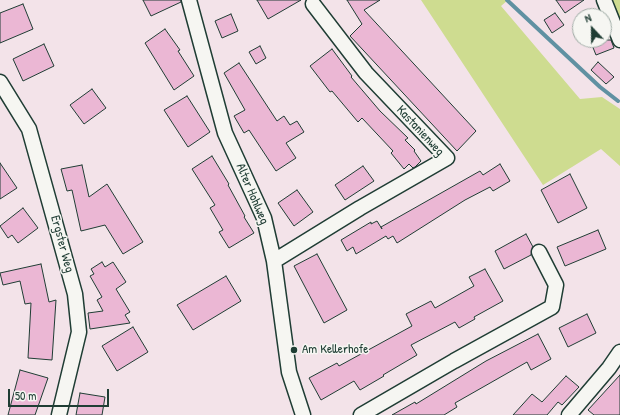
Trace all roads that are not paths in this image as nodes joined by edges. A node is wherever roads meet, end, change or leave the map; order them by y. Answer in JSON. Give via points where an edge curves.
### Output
{"nodes":[{"id":1,"x":189,"y":0,"type":"edge"},
{"id":2,"x":604,"y":0,"type":"edge"},
{"id":3,"x":313,"y":4,"type":"dead end"},
{"id":4,"x":620,"y":40,"type":"edge"},
{"id":5,"x":0,"y":82,"type":"edge"},
{"id":6,"x":540,"y":252,"type":"dead end"},
{"id":7,"x":274,"y":261,"type":"junction"},
{"id":8,"x":620,"y":352,"type":"edge"},
{"id":9,"x":59,"y":415,"type":"edge"},
{"id":10,"x":303,"y":415,"type":"edge"},
{"id":11,"x":361,"y":415,"type":"edge"},
{"id":12,"x":569,"y":415,"type":"edge"}],
"edges":[{"from":1,"to":7,"type":"street","name":"Alter Hohlweg","via":[[225,133],[264,218]]},
{"from":2,"to":4,"type":"street"},
{"from":3,"to":7,"type":"street","name":"Kastanienweg","via":[[366,73],[447,158]]},
{"from":5,"to":9,"type":"street","name":"Ergster Weg","via":[[29,129],[75,294],[79,332]]},
{"from":6,"to":11,"type":"street","via":[[556,285],[552,307],[454,360]]},
{"from":7,"to":10,"type":"street","name":"Alter Hohlweg","via":[[289,372]]},
{"from":8,"to":12,"type":"street"}]}
